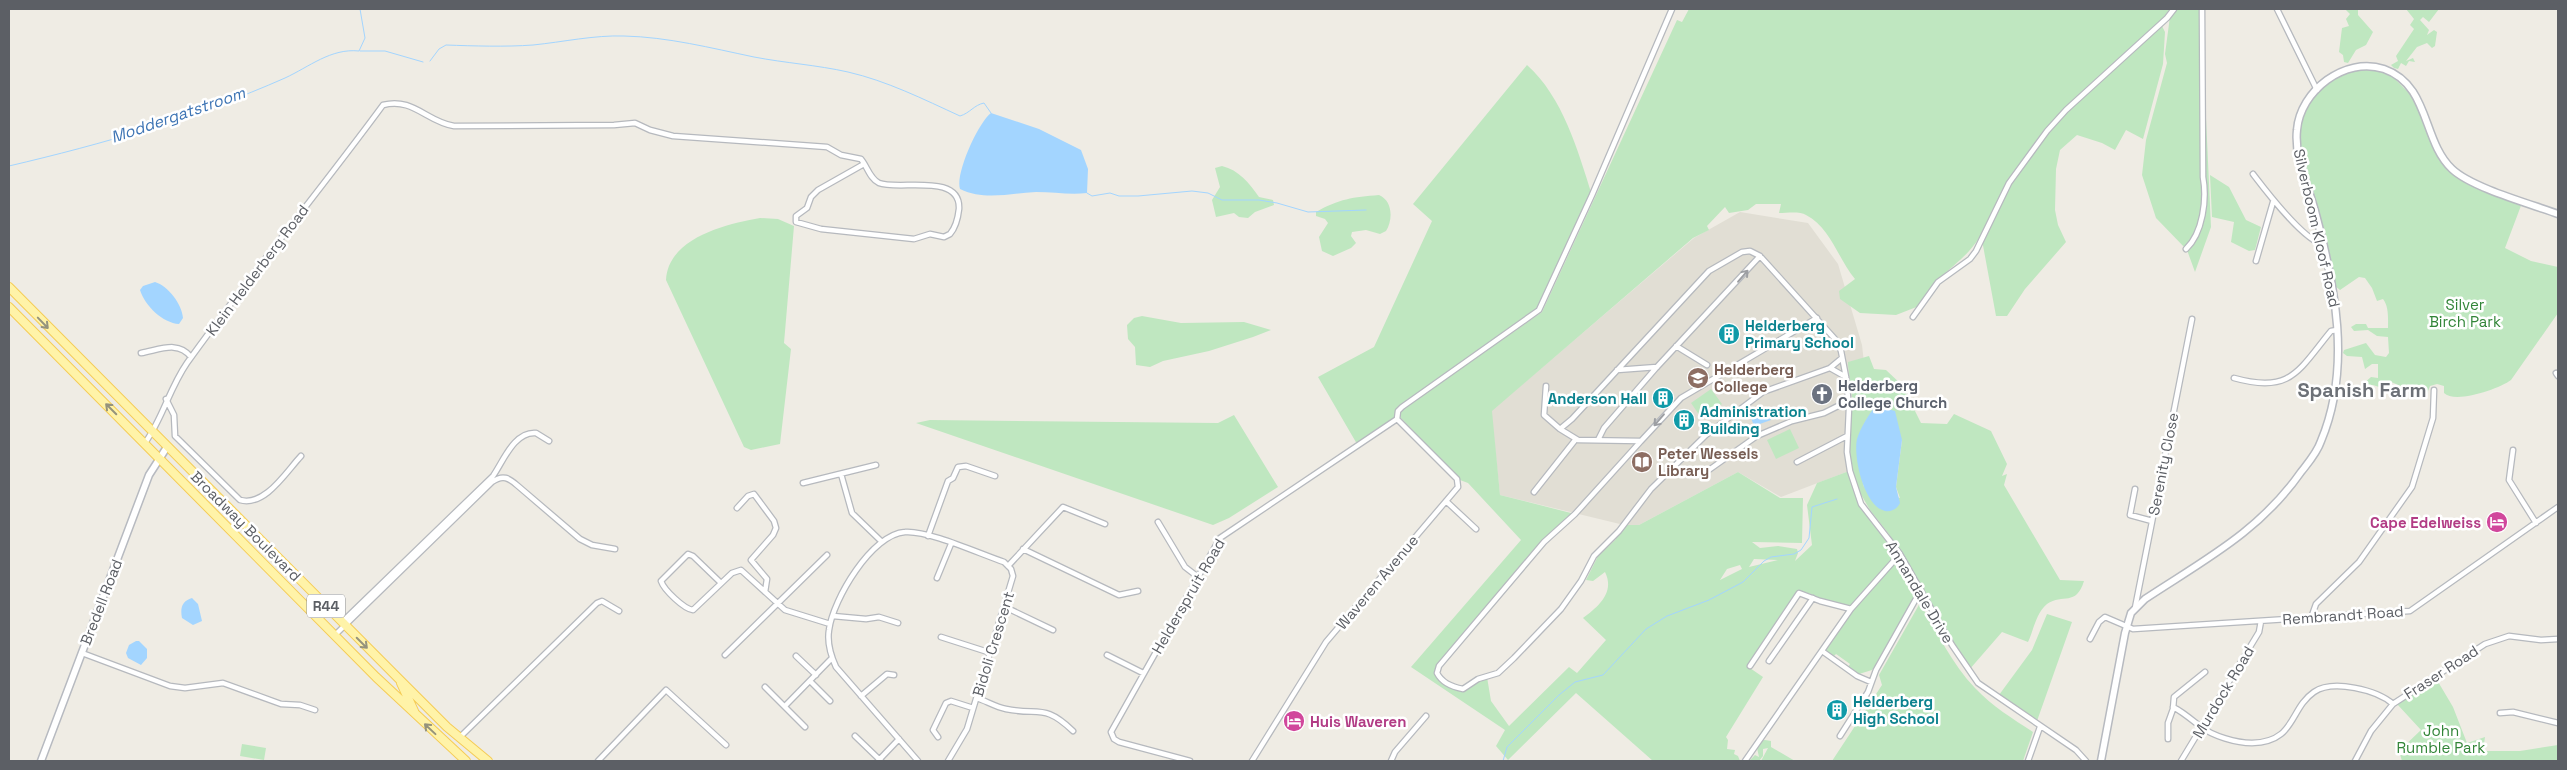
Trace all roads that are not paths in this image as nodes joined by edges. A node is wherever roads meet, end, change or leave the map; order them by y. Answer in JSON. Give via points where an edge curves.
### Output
{"nodes":[{"id":1,"x":1672,"y":9,"type":"edge"},
{"id":2,"x":2174,"y":9,"type":"edge"},
{"id":3,"x":2202,"y":9,"type":"edge"},
{"id":4,"x":2277,"y":9,"type":"edge"},
{"id":5,"x":2317,"y":90,"type":"junction"},
{"id":6,"x":864,"y":164,"type":"junction"},
{"id":7,"x":2253,"y":174,"type":"dead end"},
{"id":8,"x":2273,"y":202,"type":"junction"},
{"id":9,"x":2558,"y":214,"type":"edge"},
{"id":10,"x":2324,"y":245,"type":"junction"},
{"id":11,"x":2186,"y":249,"type":"dead end"},
{"id":12,"x":1760,"y":256,"type":"junction"},
{"id":13,"x":2256,"y":261,"type":"dead end"},
{"id":14,"x":9,"y":288,"type":"edge"},
{"id":15,"x":9,"y":307,"type":"edge"},
{"id":16,"x":1913,"y":317,"type":"dead end"},
{"id":17,"x":1817,"y":318,"type":"junction"},
{"id":18,"x":2192,"y":319,"type":"dead end"},
{"id":19,"x":2337,"y":330,"type":"junction"},
{"id":20,"x":1676,"y":346,"type":"junction"},
{"id":21,"x":141,"y":353,"type":"dead end"},
{"id":22,"x":191,"y":357,"type":"junction"},
{"id":23,"x":1842,"y":358,"type":"junction"},
{"id":24,"x":84,"y":365,"type":"junction"},
{"id":25,"x":1707,"y":366,"type":"dead end"},
{"id":26,"x":1657,"y":367,"type":"junction"},
{"id":27,"x":1830,"y":368,"type":"junction"},
{"id":28,"x":1617,"y":370,"type":"junction"},
{"id":29,"x":75,"y":374,"type":"junction"},
{"id":30,"x":1846,"y":377,"type":"junction"},
{"id":31,"x":2234,"y":378,"type":"dead end"},
{"id":32,"x":1546,"y":386,"type":"dead end"},
{"id":33,"x":2434,"y":390,"type":"dead end"},
{"id":34,"x":166,"y":399,"type":"junction"},
{"id":35,"x":1848,"y":401,"type":"junction"},
{"id":36,"x":1397,"y":418,"type":"junction"},
{"id":37,"x":1560,"y":429,"type":"junction"},
{"id":38,"x":153,"y":433,"type":"junction"},
{"id":39,"x":1847,"y":436,"type":"junction"},
{"id":40,"x":1576,"y":439,"type":"junction"},
{"id":41,"x":1598,"y":440,"type":"junction"},
{"id":42,"x":549,"y":441,"type":"dead end"},
{"id":43,"x":1641,"y":441,"type":"junction"},
{"id":44,"x":145,"y":444,"type":"junction"},
{"id":45,"x":167,"y":447,"type":"junction"},
{"id":46,"x":2513,"y":450,"type":"dead end"},
{"id":47,"x":301,"y":456,"type":"dead end"},
{"id":48,"x":159,"y":457,"type":"junction"},
{"id":49,"x":1797,"y":462,"type":"dead end"},
{"id":50,"x":876,"y":464,"type":"dead end"},
{"id":51,"x":1706,"y":472,"type":"dead end"},
{"id":52,"x":841,"y":474,"type":"junction"},
{"id":53,"x":995,"y":476,"type":"dead end"},
{"id":54,"x":803,"y":483,"type":"dead end"},
{"id":55,"x":2135,"y":489,"type":"dead end"},
{"id":56,"x":1534,"y":492,"type":"dead end"},
{"id":57,"x":1446,"y":501,"type":"junction"},
{"id":58,"x":2558,"y":507,"type":"edge"},
{"id":59,"x":737,"y":508,"type":"dead end"},
{"id":60,"x":2152,"y":521,"type":"junction"},
{"id":61,"x":1158,"y":522,"type":"dead end"},
{"id":62,"x":2536,"y":522,"type":"junction"},
{"id":63,"x":1105,"y":524,"type":"dead end"},
{"id":64,"x":1476,"y":529,"type":"dead end"},
{"id":65,"x":928,"y":536,"type":"junction"},
{"id":66,"x":881,"y":541,"type":"junction"},
{"id":67,"x":951,"y":544,"type":"junction"},
{"id":68,"x":615,"y":549,"type":"dead end"},
{"id":69,"x":1023,"y":549,"type":"junction"},
{"id":70,"x":1900,"y":554,"type":"junction"},
{"id":71,"x":827,"y":556,"type":"dead end"},
{"id":72,"x":1008,"y":566,"type":"junction"},
{"id":73,"x":1198,"y":577,"type":"junction"},
{"id":74,"x":937,"y":578,"type":"dead end"},
{"id":75,"x":721,"y":583,"type":"junction"},
{"id":76,"x":1921,"y":590,"type":"junction"},
{"id":77,"x":1138,"y":591,"type":"dead end"},
{"id":78,"x":765,"y":592,"type":"junction"},
{"id":79,"x":317,"y":597,"type":"junction"},
{"id":80,"x":1813,"y":598,"type":"junction"},
{"id":81,"x":776,"y":604,"type":"junction"},
{"id":82,"x":307,"y":607,"type":"junction"},
{"id":83,"x":1006,"y":607,"type":"junction"},
{"id":84,"x":2134,"y":608,"type":"junction"},
{"id":85,"x":1851,"y":609,"type":"junction"},
{"id":86,"x":619,"y":612,"type":"dead end"},
{"id":87,"x":833,"y":616,"type":"junction"},
{"id":88,"x":2311,"y":618,"type":"junction"},
{"id":89,"x":2261,"y":621,"type":"junction"},
{"id":90,"x":898,"y":623,"type":"dead end"},
{"id":91,"x":343,"y":624,"type":"junction"},
{"id":92,"x":830,"y":624,"type":"junction"},
{"id":93,"x":2127,"y":626,"type":"junction"},
{"id":94,"x":1053,"y":630,"type":"dead end"},
{"id":95,"x":335,"y":635,"type":"junction"},
{"id":96,"x":941,"y":636,"type":"dead end"},
{"id":97,"x":2090,"y":639,"type":"dead end"},
{"id":98,"x":2558,"y":639,"type":"edge"},
{"id":99,"x":1822,"y":651,"type":"junction"},
{"id":100,"x":82,"y":653,"type":"junction"},
{"id":101,"x":991,"y":653,"type":"junction"},
{"id":102,"x":725,"y":655,"type":"dead end"},
{"id":103,"x":1107,"y":655,"type":"dead end"},
{"id":104,"x":796,"y":656,"type":"dead end"},
{"id":105,"x":832,"y":658,"type":"junction"},
{"id":106,"x":1769,"y":661,"type":"dead end"},
{"id":107,"x":1750,"y":666,"type":"dead end"},
{"id":108,"x":2205,"y":672,"type":"dead end"},
{"id":109,"x":1143,"y":673,"type":"junction"},
{"id":110,"x":1874,"y":674,"type":"junction"},
{"id":111,"x":816,"y":675,"type":"junction"},
{"id":112,"x":894,"y":675,"type":"dead end"},
{"id":113,"x":1862,"y":677,"type":"junction"},
{"id":114,"x":399,"y":679,"type":"junction"},
{"id":115,"x":810,"y":681,"type":"junction"},
{"id":116,"x":1871,"y":682,"type":"junction"},
{"id":117,"x":765,"y":687,"type":"dead end"},
{"id":118,"x":861,"y":696,"type":"junction"},
{"id":119,"x":977,"y":698,"type":"junction"},
{"id":120,"x":830,"y":701,"type":"dead end"},
{"id":121,"x":2393,"y":704,"type":"junction"},
{"id":122,"x":785,"y":706,"type":"junction"},
{"id":123,"x":2173,"y":707,"type":"junction"},
{"id":124,"x":973,"y":708,"type":"junction"},
{"id":125,"x":315,"y":710,"type":"dead end"},
{"id":126,"x":2500,"y":713,"type":"dead end"},
{"id":127,"x":414,"y":714,"type":"junction"},
{"id":128,"x":2171,"y":714,"type":"junction"},
{"id":129,"x":2183,"y":714,"type":"junction"},
{"id":130,"x":1426,"y":716,"type":"dead end"},
{"id":131,"x":2558,"y":723,"type":"edge"},
{"id":132,"x":805,"y":726,"type":"dead end"},
{"id":133,"x":2040,"y":727,"type":"junction"},
{"id":134,"x":2202,"y":728,"type":"junction"},
{"id":135,"x":1073,"y":731,"type":"dead end"},
{"id":136,"x":855,"y":736,"type":"dead end"},
{"id":137,"x":1840,"y":736,"type":"dead end"},
{"id":138,"x":938,"y":737,"type":"dead end"},
{"id":139,"x":459,"y":738,"type":"junction"},
{"id":140,"x":899,"y":739,"type":"junction"},
{"id":141,"x":2168,"y":739,"type":"dead end"},
{"id":142,"x":726,"y":745,"type":"dead end"},
{"id":143,"x":2100,"y":760,"type":"edge"},
{"id":144,"x":41,"y":761,"type":"edge"},
{"id":145,"x":466,"y":761,"type":"edge"},
{"id":146,"x":488,"y":761,"type":"edge"},
{"id":147,"x":598,"y":761,"type":"edge"},
{"id":148,"x":879,"y":761,"type":"edge"},
{"id":149,"x":918,"y":761,"type":"edge"},
{"id":150,"x":949,"y":761,"type":"edge"},
{"id":151,"x":1190,"y":761,"type":"edge"},
{"id":152,"x":1252,"y":761,"type":"edge"},
{"id":153,"x":1391,"y":761,"type":"edge"},
{"id":154,"x":1745,"y":761,"type":"edge"},
{"id":155,"x":2028,"y":761,"type":"edge"},
{"id":156,"x":2086,"y":761,"type":"edge"},
{"id":157,"x":2181,"y":761,"type":"edge"},
{"id":158,"x":2355,"y":761,"type":"edge"}],
"edges":[{"from":1,"to":36,"type":"street","name":"Helderspruit Road","via":[[1592,195],[1538,310],[1402,407]]},
{"from":2,"to":16,"type":"street","via":[[2051,126],[2008,183],[1976,251],[1938,282]]},
{"from":3,"to":11,"type":"street","via":[[2203,177],[2206,190],[2202,218]]},
{"from":4,"to":5,"type":"street"},
{"from":5,"to":9,"type":"street","name":"Silverboom Kloof Road","via":[[2334,76],[2352,68],[2372,67],[2394,74],[2414,94],[2441,155],[2452,169],[2469,180]]},
{"from":5,"to":10,"type":"street","name":"Silverboom Kloof Road","via":[[2300,115],[2297,143]]},
{"from":6,"to":6,"type":"street","via":[[880,184],[938,186],[955,196],[959,201],[958,215],[950,234],[944,237],[930,234],[914,239],[821,229],[796,222],[796,216],[807,208],[818,190]]},
{"from":6,"to":22,"type":"street","name":"Klein Helderberg Road","via":[[860,158],[840,155],[827,147],[673,136],[636,123],[462,126],[444,124],[402,103],[383,105]]},
{"from":7,"to":8,"type":"street"},
{"from":8,"to":10,"type":"street","via":[[2314,241]]},
{"from":8,"to":13,"type":"street"},
{"from":10,"to":19,"type":"street","name":"Silverboom Kloof Road","via":[[2335,299]]},
{"from":12,"to":17,"type":"street","name":"Annandale Drive"},
{"from":20,"to":12,"type":"street","one_way":true},
{"from":12,"to":28,"type":"street","name":"Annandale Drive","via":[[1753,252],[1740,253],[1709,271]]},
{"from":14,"to":24,"type":"main road","name":"Broadway Boulevard","number":"R44","one_way":true},
{"from":15,"to":29,"type":"main road","name":"Broadway Boulevard","number":"R44"},
{"from":17,"to":23,"type":"street","name":"Annandale Drive","via":[[1835,338]]},
{"from":17,"to":43,"type":"street","one_way":true,"via":[[1682,398]]},
{"from":18,"to":60,"type":"street","name":"Serenity Close"},
{"from":19,"to":31,"type":"street","via":[[2331,331],[2306,363],[2285,379],[2262,385]]},
{"from":19,"to":84,"type":"street","name":"Silverboom Kloof Road","via":[[2334,405],[2320,445],[2291,486],[2247,532]]},
{"from":20,"to":25,"type":"street"},
{"from":20,"to":26,"type":"street"},
{"from":21,"to":22,"type":"street","via":[[174,347],[185,350]]},
{"from":22,"to":34,"type":"street","name":"Klein Helderberg Road"},
{"from":23,"to":27,"type":"street"},
{"from":23,"to":30,"type":"street","name":"Annandale Drive"},
{"from":24,"to":29,"type":"main road"},
{"from":24,"to":38,"type":"main road","name":"Broadway Boulevard","number":"R44"},
{"from":26,"to":28,"type":"street"},
{"from":26,"to":41,"type":"street","via":[[1604,428]]},
{"from":27,"to":30,"type":"street"},
{"from":27,"to":43,"type":"street","via":[[1764,392],[1693,446],[1594,556],[1561,609],[1498,673],[1463,689],[1443,681],[1438,675],[1439,666],[1544,542],[1576,514]]},
{"from":28,"to":37,"type":"street"},
{"from":44,"to":29,"type":"main road","name":"Broadway Boulevard","number":"R44","one_way":true},
{"from":30,"to":35,"type":"street","name":"Annandale Drive"},
{"from":32,"to":37,"type":"street","via":[[1543,412]]},
{"from":33,"to":88,"type":"street","via":[[2433,418],[2412,487],[2359,562],[2316,604]]},
{"from":34,"to":38,"type":"street","name":"Klein Helderberg Road"},
{"from":34,"to":47,"type":"street","via":[[174,415],[175,436],[240,500],[253,501],[262,497]]},
{"from":35,"to":39,"type":"street","name":"Annandale Drive"},
{"from":35,"to":51,"type":"street","via":[[1824,413],[1792,421],[1757,436]]},
{"from":36,"to":57,"type":"street","name":"Waveren Avenue","via":[[1457,480],[1458,487]]},
{"from":36,"to":73,"type":"street","name":"Helderspruit Road","via":[[1224,533]]},
{"from":37,"to":40,"type":"street"},
{"from":38,"to":44,"type":"street","name":"Klein Helderberg Road"},
{"from":38,"to":45,"type":"main road","name":"Broadway Boulevard","number":"R44"},
{"from":39,"to":49,"type":"street"},
{"from":39,"to":70,"type":"street","name":"Annandale Drive","via":[[1850,471],[1857,495]]},
{"from":40,"to":41,"type":"street"},
{"from":40,"to":56,"type":"street"},
{"from":41,"to":43,"type":"street"},
{"from":42,"to":91,"type":"street","via":[[536,433],[523,436],[506,454],[493,476]]},
{"from":44,"to":48,"type":"main road","name":"Broadway Boulevard","number":"R44"},
{"from":45,"to":48,"type":"street","name":"Bredell Road"},
{"from":45,"to":79,"type":"main road","name":"Broadway Boulevard","number":"R44"},
{"from":46,"to":62,"type":"street","via":[[2509,480]]},
{"from":48,"to":82,"type":"main road","name":"Broadway Boulevard","number":"R44"},
{"from":48,"to":100,"type":"street","name":"Bredell Road","via":[[149,475]]},
{"from":50,"to":52,"type":"street"},
{"from":52,"to":54,"type":"street"},
{"from":52,"to":66,"type":"street","via":[[852,513]]},
{"from":53,"to":65,"type":"street","via":[[963,465],[958,467],[948,481]]},
{"from":55,"to":60,"type":"street","via":[[2130,515]]},
{"from":57,"to":64,"type":"street"},
{"from":57,"to":152,"type":"street","name":"Waveren Avenue","via":[[1326,642]]},
{"from":58,"to":62,"type":"street","name":"Rembrandt Road"},
{"from":59,"to":78,"type":"street","via":[[754,494],[776,524],[775,532],[751,560],[767,579]]},
{"from":60,"to":84,"type":"street","name":"Serenity Close"},
{"from":61,"to":73,"type":"street","via":[[1184,567]]},
{"from":62,"to":88,"type":"street","name":"Rembrandt Road","via":[[2413,610]]},
{"from":63,"to":69,"type":"street","via":[[1063,507]]},
{"from":65,"to":66,"type":"street","via":[[906,532],[893,534]]},
{"from":65,"to":67,"type":"street"},
{"from":66,"to":87,"type":"street","via":[[847,584]]},
{"from":67,"to":72,"type":"street"},
{"from":67,"to":74,"type":"street"},
{"from":68,"to":91,"type":"street","via":[[580,539],[508,478],[500,477]]},
{"from":69,"to":72,"type":"street"},
{"from":69,"to":77,"type":"street","via":[[1115,593],[1122,595]]},
{"from":70,"to":76,"type":"street","name":"Annandale Drive"},
{"from":70,"to":85,"type":"street"},
{"from":71,"to":81,"type":"street"},
{"from":72,"to":83,"type":"street","name":"Bidoli Crescent","via":[[1013,576]]},
{"from":73,"to":109,"type":"street","name":"Helderspruit Road"},
{"from":75,"to":75,"type":"street","via":[[688,554],[662,581],[663,586],[690,610],[697,608]]},
{"from":75,"to":78,"type":"street","via":[[738,570],[744,571]]},
{"from":76,"to":110,"type":"street"},
{"from":76,"to":133,"type":"street","name":"Annandale Drive","via":[[1978,683]]},
{"from":78,"to":81,"type":"street"},
{"from":79,"to":82,"type":"main road"},
{"from":79,"to":91,"type":"main road","name":"Broadway Boulevard","number":"R44"},
{"from":80,"to":85,"type":"street"},
{"from":80,"to":106,"type":"street"},
{"from":80,"to":107,"type":"street","via":[[1803,592],[1798,593]]},
{"from":81,"to":92,"type":"street","via":[[794,614]]},
{"from":81,"to":102,"type":"street"},
{"from":82,"to":95,"type":"main road","name":"Broadway Boulevard","number":"R44"},
{"from":83,"to":94,"type":"street"},
{"from":83,"to":101,"type":"street","name":"Bidoli Crescent"},
{"from":84,"to":93,"type":"street"},
{"from":85,"to":99,"type":"street"},
{"from":86,"to":139,"type":"street","via":[[602,601],[596,603]]},
{"from":87,"to":90,"type":"street","via":[[879,617]]},
{"from":87,"to":92,"type":"street"},
{"from":88,"to":89,"type":"street","name":"Rembrandt Road"},
{"from":89,"to":93,"type":"street","name":"Rembrandt Road","via":[[2133,629]]},
{"from":89,"to":134,"type":"street","name":"Murdock Road","via":[[2259,632]]},
{"from":91,"to":95,"type":"street"},
{"from":91,"to":114,"type":"main road","name":"Broadway Boulevard","number":"R44","one_way":true},
{"from":92,"to":105,"type":"street","via":[[828,638]]},
{"from":93,"to":97,"type":"street","name":"Rembrandt Road","via":[[2104,618]]},
{"from":93,"to":143,"type":"street"},
{"from":95,"to":127,"type":"main road","name":"Broadway Boulevard","number":"R44"},
{"from":96,"to":101,"type":"street"},
{"from":98,"to":121,"type":"street","name":"Fraser Road","via":[[2510,636],[2496,639]]},
{"from":99,"to":113,"type":"street"},
{"from":99,"to":154,"type":"street"},
{"from":100,"to":125,"type":"street","via":[[170,686],[185,688],[223,683],[281,704]]},
{"from":100,"to":144,"type":"street","name":"Bredell Road"},
{"from":101,"to":119,"type":"street","name":"Bidoli Crescent"},
{"from":103,"to":109,"type":"street"},
{"from":104,"to":111,"type":"street"},
{"from":105,"to":111,"type":"street"},
{"from":105,"to":118,"type":"street"},
{"from":108,"to":123,"type":"street","via":[[2176,694],[2172,699]]},
{"from":109,"to":151,"type":"street","name":"Helderspruit Road","via":[[1112,729],[1112,736],[1119,742]]},
{"from":110,"to":113,"type":"street"},
{"from":110,"to":116,"type":"street"},
{"from":111,"to":115,"type":"street"},
{"from":112,"to":118,"type":"street","via":[[887,674]]},
{"from":113,"to":116,"type":"street"},
{"from":114,"to":127,"type":"main road"},
{"from":114,"to":139,"type":"main road","name":"Broadway Boulevard","number":"R44"},
{"from":115,"to":120,"type":"street"},
{"from":115,"to":122,"type":"street"},
{"from":116,"to":137,"type":"street"},
{"from":117,"to":122,"type":"street"},
{"from":118,"to":140,"type":"street"},
{"from":119,"to":124,"type":"street","name":"Bidoli Crescent"},
{"from":119,"to":135,"type":"street","via":[[1005,709],[1049,714]]},
{"from":121,"to":134,"type":"street","via":[[2364,689],[2325,688],[2311,694],[2284,730],[2267,741],[2236,741]]},
{"from":121,"to":158,"type":"street","name":"Fraser Road","via":[[2371,731]]},
{"from":122,"to":132,"type":"street"},
{"from":123,"to":128,"type":"street"},
{"from":123,"to":129,"type":"street"},
{"from":124,"to":138,"type":"street","via":[[951,701],[946,703],[933,730]]},
{"from":124,"to":150,"type":"street","name":"Bidoli Crescent","via":[[964,735]]},
{"from":126,"to":131,"type":"street","via":[[2513,712]]},
{"from":145,"to":127,"type":"main road","name":"Broadway Boulevard","number":"R44","one_way":true},
{"from":128,"to":129,"type":"street"},
{"from":128,"to":141,"type":"street"},
{"from":129,"to":134,"type":"street"},
{"from":130,"to":153,"type":"street"},
{"from":133,"to":155,"type":"street"},
{"from":133,"to":156,"type":"street","name":"Annandale Drive","via":[[2076,750]]},
{"from":134,"to":157,"type":"street","name":"Murdock Road"},
{"from":136,"to":148,"type":"street"},
{"from":139,"to":146,"type":"main road","name":"Broadway Boulevard","number":"R44"},
{"from":140,"to":148,"type":"street"},
{"from":140,"to":149,"type":"street"},
{"from":142,"to":147,"type":"street","via":[[666,690]]}]}
